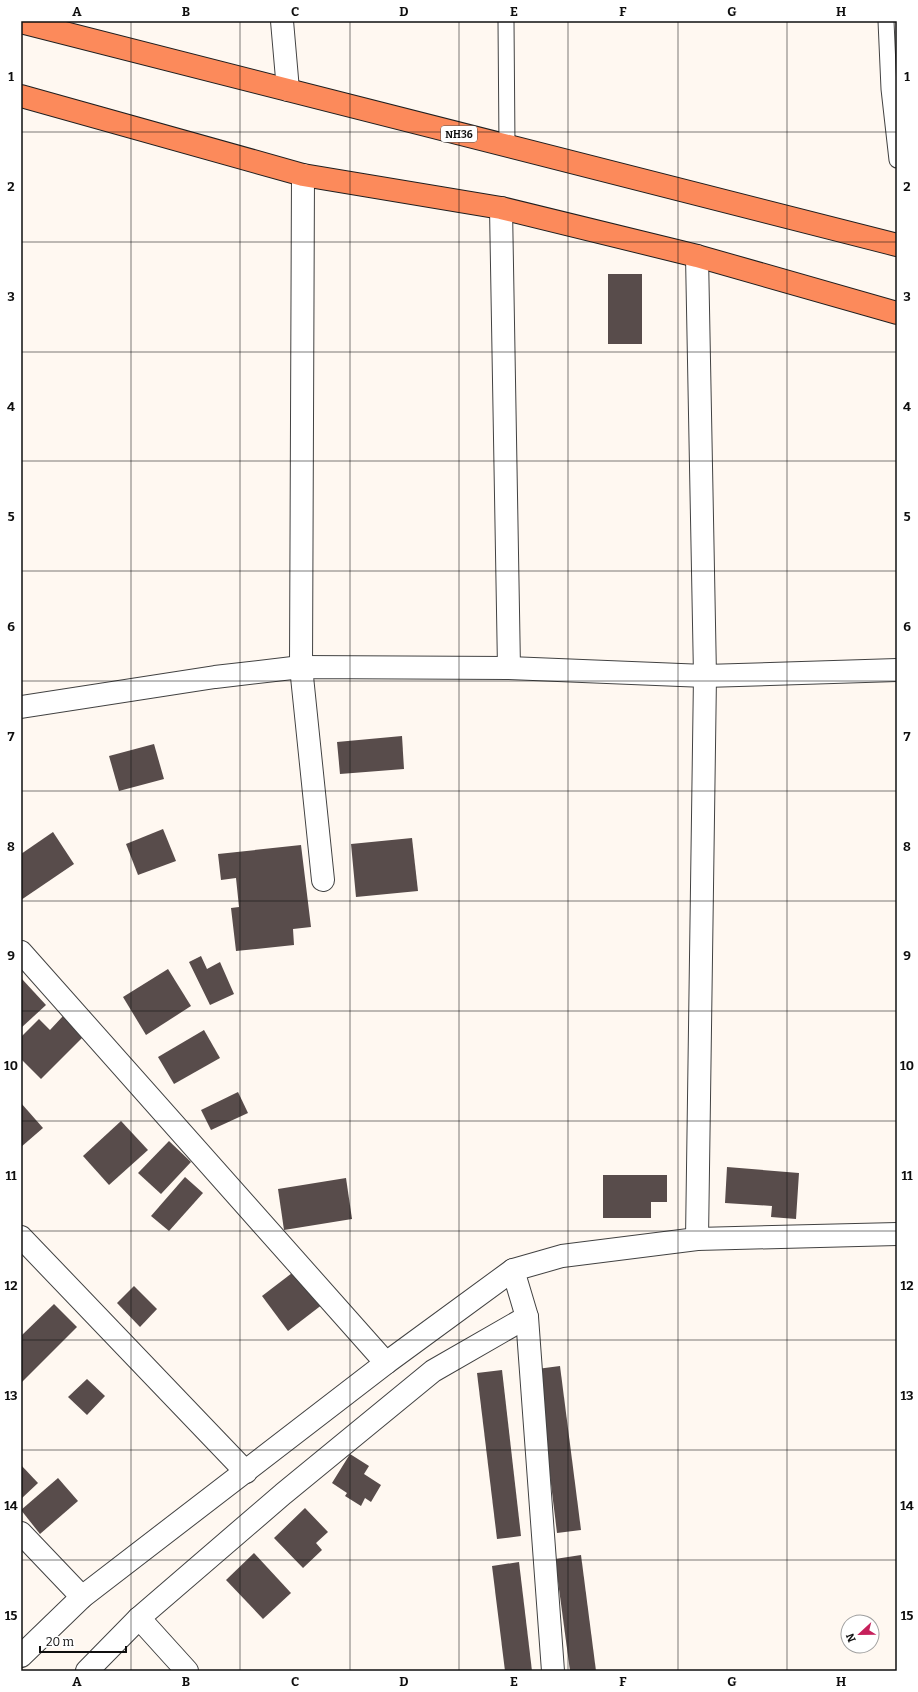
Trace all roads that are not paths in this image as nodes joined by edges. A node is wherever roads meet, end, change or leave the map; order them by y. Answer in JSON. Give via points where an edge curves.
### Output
{"nodes":[{"id":1,"x":282,"y":21,"type":"edge"},
{"id":2,"x":506,"y":21,"type":"edge"},
{"id":3,"x":886,"y":21,"type":"edge"},
{"id":4,"x":21,"y":22,"type":"edge"},
{"id":5,"x":288,"y":90,"type":"junction"},
{"id":6,"x":21,"y":96,"type":"edge"},
{"id":7,"x":507,"y":146,"type":"junction"},
{"id":8,"x":897,"y":160,"type":"edge"},
{"id":9,"x":303,"y":175,"type":"junction"},
{"id":10,"x":501,"y":208,"type":"junction"},
{"id":11,"x":897,"y":245,"type":"edge"},
{"id":12,"x":697,"y":256,"type":"junction"},
{"id":13,"x":897,"y":313,"type":"edge"},
{"id":14,"x":301,"y":668,"type":"junction"},
{"id":15,"x":509,"y":668,"type":"junction"},
{"id":16,"x":897,"y":670,"type":"edge"},
{"id":17,"x":705,"y":676,"type":"junction"},
{"id":18,"x":21,"y":707,"type":"edge"},
{"id":19,"x":323,"y":880,"type":"dead end"},
{"id":20,"x":21,"y":952,"type":"edge"},
{"id":21,"x":897,"y":1234,"type":"edge"},
{"id":22,"x":21,"y":1237,"type":"edge"},
{"id":23,"x":697,"y":1239,"type":"junction"},
{"id":24,"x":513,"y":1270,"type":"junction"},
{"id":25,"x":527,"y":1317,"type":"junction"},
{"id":26,"x":386,"y":1363,"type":"junction"},
{"id":27,"x":246,"y":1472,"type":"junction"},
{"id":28,"x":21,"y":1534,"type":"edge"},
{"id":29,"x":82,"y":1597,"type":"junction"},
{"id":30,"x":139,"y":1618,"type":"junction"},
{"id":31,"x":21,"y":1656,"type":"edge"},
{"id":32,"x":88,"y":1671,"type":"edge"},
{"id":33,"x":187,"y":1671,"type":"edge"},
{"id":34,"x":553,"y":1671,"type":"edge"}],
"edges":[{"from":1,"to":5,"type":"street"},
{"from":2,"to":7,"type":"lane"},
{"from":3,"to":8,"type":"lane","via":[[889,89]]},
{"from":4,"to":5,"type":"highway","number":"NH36"},
{"from":5,"to":7,"type":"highway","number":"NH36"},
{"from":6,"to":9,"type":"highway"},
{"from":7,"to":11,"type":"highway","number":"NH36"},
{"from":9,"to":10,"type":"highway"},
{"from":9,"to":14,"type":"street"},
{"from":10,"to":12,"type":"highway"},
{"from":10,"to":15,"type":"street"},
{"from":12,"to":13,"type":"highway"},
{"from":12,"to":17,"type":"street"},
{"from":14,"to":15,"type":"street"},
{"from":14,"to":18,"type":"street","via":[[215,677]]},
{"from":14,"to":19,"type":"street"},
{"from":15,"to":17,"type":"street"},
{"from":16,"to":17,"type":"street"},
{"from":17,"to":23,"type":"street"},
{"from":20,"to":26,"type":"street"},
{"from":21,"to":23,"type":"street"},
{"from":22,"to":27,"type":"street"},
{"from":23,"to":24,"type":"street","via":[[562,1256]]},
{"from":24,"to":25,"type":"street"},
{"from":24,"to":26,"type":"street"},
{"from":25,"to":30,"type":"street","via":[[433,1371],[283,1494]]},
{"from":25,"to":34,"type":"street"},
{"from":26,"to":27,"type":"street"},
{"from":27,"to":29,"type":"street"},
{"from":28,"to":29,"type":"street"},
{"from":29,"to":31,"type":"street"},
{"from":30,"to":32,"type":"street"},
{"from":30,"to":33,"type":"street"}]}
